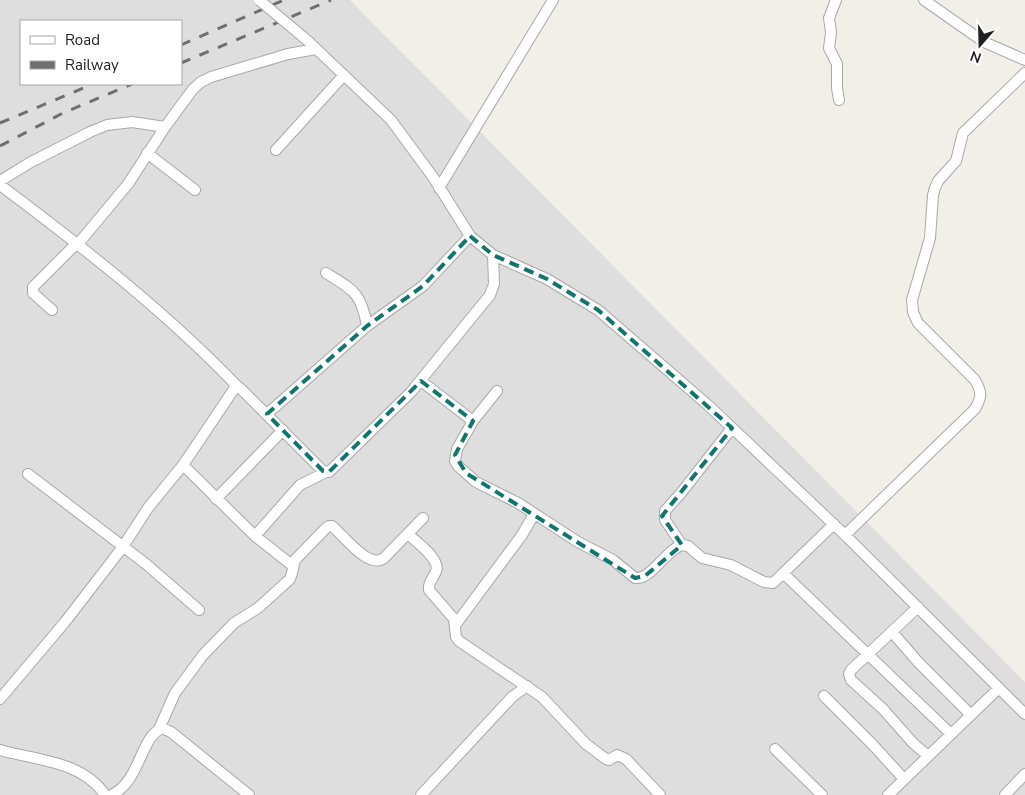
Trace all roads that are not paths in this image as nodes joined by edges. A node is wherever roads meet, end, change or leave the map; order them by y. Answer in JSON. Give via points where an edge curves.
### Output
{"nodes":[{"id":1,"x":259,"y":0,"type":"edge"},
{"id":2,"x":553,"y":0,"type":"edge"},
{"id":3,"x":836,"y":0,"type":"edge"},
{"id":4,"x":924,"y":0,"type":"edge"},
{"id":5,"x":316,"y":49,"type":"junction"},
{"id":6,"x":1025,"y":60,"type":"edge"},
{"id":7,"x":1025,"y":72,"type":"edge"},
{"id":8,"x":344,"y":75,"type":"junction"},
{"id":9,"x":839,"y":100,"type":"dead end"},
{"id":10,"x":165,"y":127,"type":"junction"},
{"id":11,"x":276,"y":150,"type":"dead end"},
{"id":12,"x":148,"y":153,"type":"junction"},
{"id":13,"x":0,"y":181,"type":"edge"},
{"id":14,"x":0,"y":185,"type":"edge"},
{"id":15,"x":439,"y":188,"type":"junction"},
{"id":16,"x":195,"y":190,"type":"dead end"},
{"id":17,"x":470,"y":236,"type":"junction"},
{"id":18,"x":78,"y":243,"type":"junction"},
{"id":19,"x":493,"y":255,"type":"junction"},
{"id":20,"x":326,"y":273,"type":"dead end"},
{"id":21,"x":52,"y":310,"type":"dead end"},
{"id":22,"x":367,"y":326,"type":"junction"},
{"id":23,"x":421,"y":381,"type":"junction"},
{"id":24,"x":238,"y":387,"type":"junction"},
{"id":25,"x":497,"y":391,"type":"dead end"},
{"id":26,"x":267,"y":414,"type":"junction"},
{"id":27,"x":473,"y":421,"type":"junction"},
{"id":28,"x":732,"y":428,"type":"junction"},
{"id":29,"x":283,"y":430,"type":"junction"},
{"id":30,"x":183,"y":464,"type":"junction"},
{"id":31,"x":326,"y":472,"type":"junction"},
{"id":32,"x":28,"y":474,"type":"dead end"},
{"id":33,"x":216,"y":499,"type":"junction"},
{"id":34,"x":534,"y":514,"type":"junction"},
{"id":35,"x":423,"y":518,"type":"dead end"},
{"id":36,"x":834,"y":524,"type":"junction"},
{"id":37,"x":408,"y":534,"type":"junction"},
{"id":38,"x":845,"y":535,"type":"junction"},
{"id":39,"x":255,"y":536,"type":"junction"},
{"id":40,"x":682,"y":545,"type":"junction"},
{"id":41,"x":122,"y":548,"type":"junction"},
{"id":42,"x":293,"y":566,"type":"junction"},
{"id":43,"x":784,"y":574,"type":"junction"},
{"id":44,"x":918,"y":608,"type":"junction"},
{"id":45,"x":199,"y":610,"type":"dead end"},
{"id":46,"x":456,"y":624,"type":"junction"},
{"id":47,"x":892,"y":632,"type":"junction"},
{"id":48,"x":869,"y":655,"type":"junction"},
{"id":49,"x":527,"y":686,"type":"junction"},
{"id":50,"x":999,"y":688,"type":"junction"},
{"id":51,"x":824,"y":696,"type":"dead end"},
{"id":52,"x":0,"y":699,"type":"edge"},
{"id":53,"x":1025,"y":714,"type":"edge"},
{"id":54,"x":971,"y":715,"type":"junction"},
{"id":55,"x":160,"y":729,"type":"junction"},
{"id":56,"x":951,"y":734,"type":"junction"},
{"id":57,"x":775,"y":749,"type":"dead end"},
{"id":58,"x":0,"y":750,"type":"edge"},
{"id":59,"x":928,"y":756,"type":"junction"},
{"id":60,"x":1025,"y":774,"type":"edge"},
{"id":61,"x":904,"y":779,"type":"junction"},
{"id":62,"x":115,"y":794,"type":"edge"},
{"id":63,"x":105,"y":795,"type":"edge"},
{"id":64,"x":249,"y":795,"type":"edge"},
{"id":65,"x":421,"y":795,"type":"edge"},
{"id":66,"x":660,"y":795,"type":"edge"},
{"id":67,"x":822,"y":795,"type":"edge"},
{"id":68,"x":889,"y":795,"type":"edge"},
{"id":69,"x":1005,"y":795,"type":"edge"}],
"edges":[{"from":1,"to":5,"type":"street","bridge":true},
{"from":2,"to":15,"type":"street"},
{"from":3,"to":9,"type":"street","via":[[828,18],[829,44],[837,64]]},
{"from":4,"to":6,"type":"street","via":[[984,42]]},
{"from":5,"to":8,"type":"street"},
{"from":5,"to":10,"type":"street","via":[[288,54],[201,82]]},
{"from":7,"to":38,"type":"street","via":[[967,128],[960,139],[956,161],[938,182],[933,195],[930,238],[912,300],[918,323],[975,380],[981,390],[980,401]]},
{"from":8,"to":11,"type":"street"},
{"from":8,"to":15,"type":"street","via":[[391,120]]},
{"from":10,"to":12,"type":"street"},
{"from":10,"to":13,"type":"street","via":[[132,122],[107,125]]},
{"from":12,"to":16,"type":"street"},
{"from":12,"to":18,"type":"street","via":[[128,184]]},
{"from":14,"to":18,"type":"street"},
{"from":15,"to":17,"type":"street"},
{"from":17,"to":19,"type":"street"},
{"from":17,"to":22,"type":"street","via":[[423,286]]},
{"from":18,"to":21,"type":"street","via":[[32,289]]},
{"from":18,"to":24,"type":"street","via":[[181,331]]},
{"from":19,"to":23,"type":"street","via":[[492,292]]},
{"from":19,"to":28,"type":"street","via":[[547,279],[598,310]]},
{"from":20,"to":22,"type":"street","via":[[359,298]]},
{"from":22,"to":26,"type":"street"},
{"from":23,"to":27,"type":"street"},
{"from":23,"to":31,"type":"street"},
{"from":24,"to":26,"type":"street"},
{"from":24,"to":30,"type":"street"},
{"from":25,"to":27,"type":"street"},
{"from":26,"to":29,"type":"street"},
{"from":27,"to":34,"type":"street","via":[[457,449],[455,461],[458,466],[476,482]]},
{"from":28,"to":36,"type":"street"},
{"from":28,"to":40,"type":"street","via":[[665,511],[665,520]]},
{"from":29,"to":31,"type":"street"},
{"from":29,"to":33,"type":"street"},
{"from":30,"to":33,"type":"street"},
{"from":30,"to":41,"type":"street"},
{"from":31,"to":39,"type":"street","via":[[300,485]]},
{"from":32,"to":41,"type":"street"},
{"from":33,"to":39,"type":"street"},
{"from":34,"to":40,"type":"street","via":[[638,578],[645,576],[674,548]]},
{"from":34,"to":46,"type":"street","via":[[522,536]]},
{"from":35,"to":37,"type":"street"},
{"from":36,"to":38,"type":"street"},
{"from":36,"to":43,"type":"street"},
{"from":37,"to":42,"type":"street","via":[[384,558],[375,562],[329,526],[296,558]]},
{"from":37,"to":46,"type":"street","via":[[438,564],[429,590]]},
{"from":38,"to":44,"type":"street"},
{"from":39,"to":42,"type":"street"},
{"from":40,"to":43,"type":"street","via":[[702,558],[731,565],[764,582],[773,583]]},
{"from":41,"to":45,"type":"street"},
{"from":41,"to":52,"type":"street"},
{"from":42,"to":55,"type":"street","via":[[290,578],[258,608],[229,627],[194,666],[172,698]]},
{"from":43,"to":48,"type":"street"},
{"from":44,"to":47,"type":"street"},
{"from":44,"to":50,"type":"street"},
{"from":46,"to":49,"type":"street","via":[[459,641]]},
{"from":47,"to":48,"type":"street"},
{"from":47,"to":54,"type":"street"},
{"from":48,"to":56,"type":"street"},
{"from":48,"to":59,"type":"street","via":[[851,670],[851,680],[883,708]]},
{"from":49,"to":65,"type":"street","via":[[512,697]]},
{"from":49,"to":66,"type":"street","via":[[555,710],[586,744],[606,759],[622,756]]},
{"from":50,"to":53,"type":"street"},
{"from":50,"to":54,"type":"street"},
{"from":51,"to":61,"type":"street"},
{"from":54,"to":56,"type":"street"},
{"from":55,"to":62,"type":"street","via":[[151,737],[128,782]]},
{"from":55,"to":64,"type":"street","via":[[172,732]]},
{"from":56,"to":59,"type":"street"},
{"from":57,"to":67,"type":"street"},
{"from":58,"to":63,"type":"street","via":[[74,769]]},
{"from":59,"to":61,"type":"street"},
{"from":60,"to":69,"type":"street"},
{"from":61,"to":68,"type":"street"}]}
